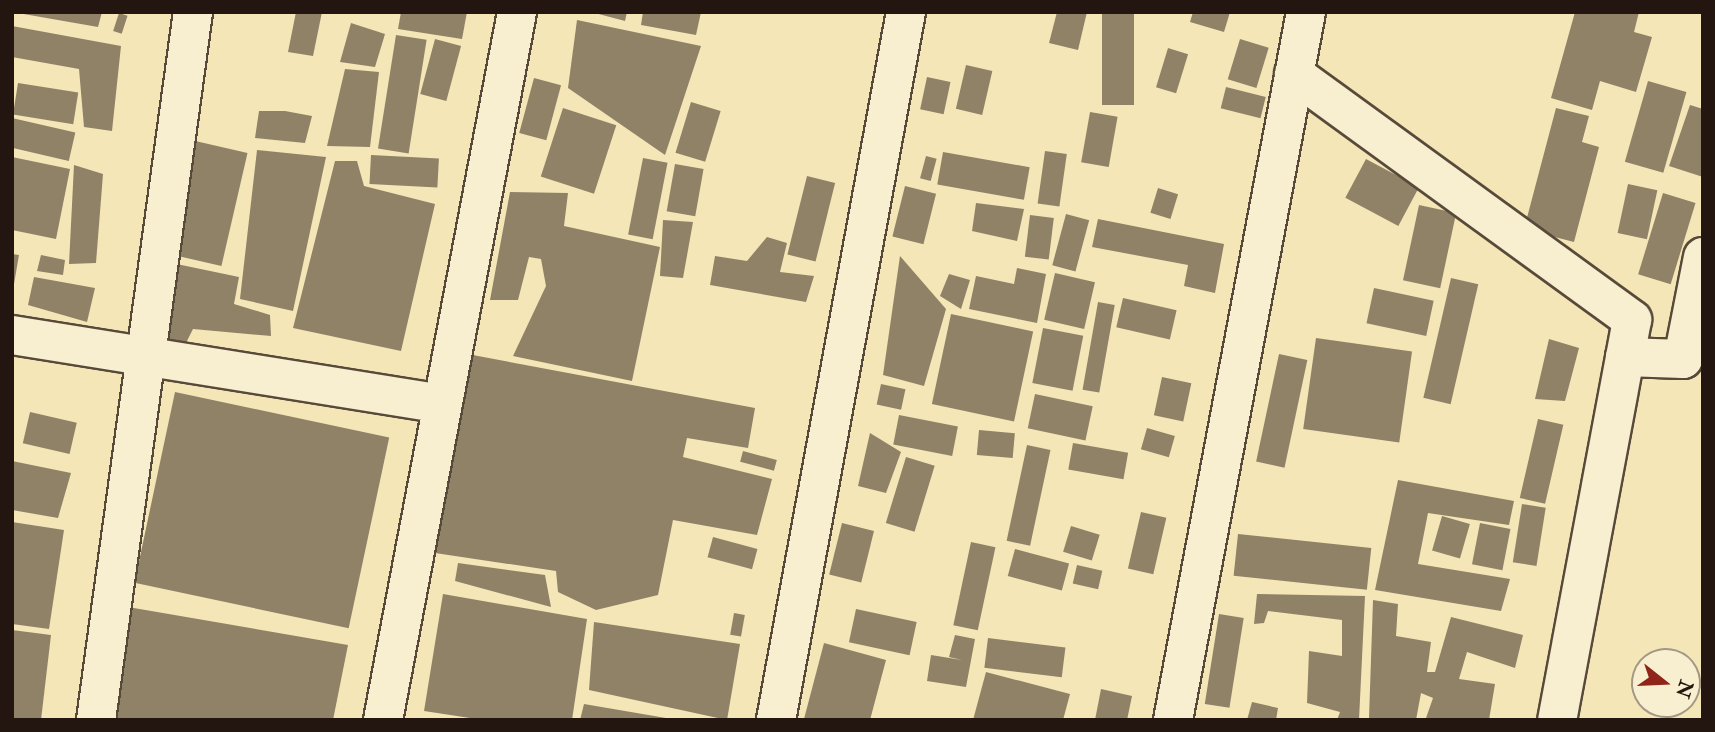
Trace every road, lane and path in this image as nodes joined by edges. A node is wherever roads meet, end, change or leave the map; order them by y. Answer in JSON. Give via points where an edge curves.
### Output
{"nodes":[{"id":1,"x":193,"y":12,"type":"edge"},
{"id":2,"x":517,"y":12,"type":"edge"},
{"id":3,"x":906,"y":12,"type":"edge"},
{"id":4,"x":1306,"y":12,"type":"edge"},
{"id":5,"x":1294,"y":75,"type":"junction"},
{"id":6,"x":1703,"y":257,"type":"edge"},
{"id":7,"x":12,"y":335,"type":"edge"},
{"id":8,"x":146,"y":357,"type":"junction"},
{"id":9,"x":1625,"y":357,"type":"junction"},
{"id":10,"x":442,"y":404,"type":"junction"},
{"id":11,"x":96,"y":720,"type":"edge"},
{"id":12,"x":383,"y":720,"type":"edge"},
{"id":13,"x":776,"y":720,"type":"edge"},
{"id":14,"x":1173,"y":720,"type":"edge"},
{"id":15,"x":1557,"y":720,"type":"edge"}],
"edges":[{"from":1,"to":8,"type":"street"},
{"from":2,"to":10,"type":"street"},
{"from":3,"to":13,"type":"street"},
{"from":4,"to":5,"type":"street"},
{"from":5,"to":9,"type":"street","via":[[1632,320]]},
{"from":5,"to":14,"type":"street"},
{"from":6,"to":9,"type":"street","via":[[1684,359]]},
{"from":7,"to":8,"type":"street"},
{"from":8,"to":10,"type":"street"},
{"from":8,"to":11,"type":"street"},
{"from":9,"to":15,"type":"street"},
{"from":10,"to":12,"type":"street"}]}
